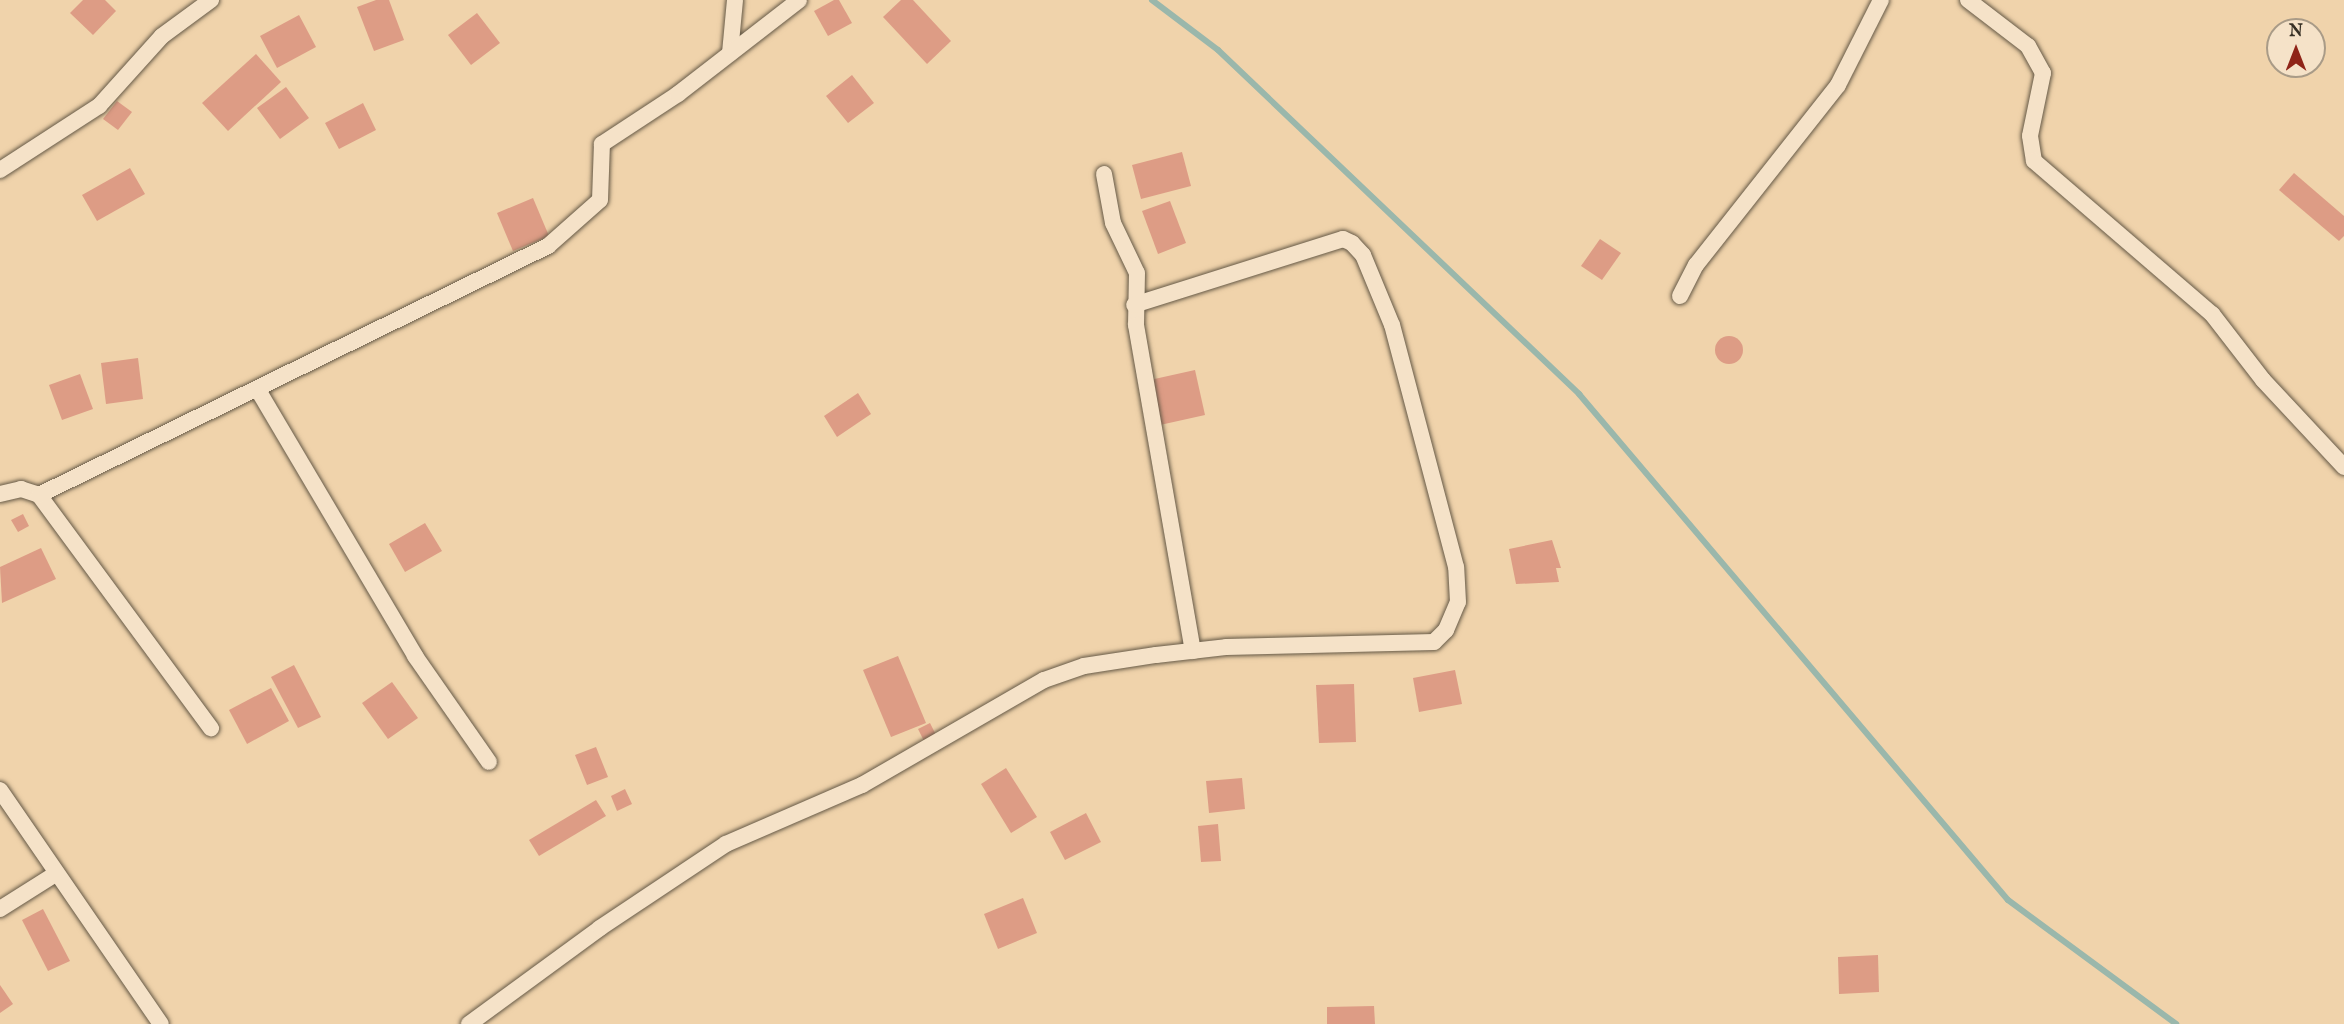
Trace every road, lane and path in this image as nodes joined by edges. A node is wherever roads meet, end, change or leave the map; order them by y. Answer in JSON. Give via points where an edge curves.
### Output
{"nodes":[{"id":1,"x":211,"y":0,"type":"edge"},
{"id":2,"x":735,"y":0,"type":"edge"},
{"id":3,"x":799,"y":0,"type":"edge"},
{"id":4,"x":1881,"y":0,"type":"edge"},
{"id":5,"x":1968,"y":0,"type":"edge"},
{"id":6,"x":730,"y":53,"type":"junction"},
{"id":7,"x":0,"y":170,"type":"edge"},
{"id":8,"x":1104,"y":174,"type":"dead end"},
{"id":9,"x":1680,"y":296,"type":"dead end"},
{"id":10,"x":1134,"y":305,"type":"junction"},
{"id":11,"x":258,"y":390,"type":"junction"},
{"id":12,"x":2344,"y":467,"type":"edge"},
{"id":13,"x":0,"y":494,"type":"edge"},
{"id":14,"x":39,"y":495,"type":"junction"},
{"id":15,"x":1193,"y":651,"type":"junction"},
{"id":16,"x":211,"y":728,"type":"dead end"},
{"id":17,"x":489,"y":762,"type":"dead end"},
{"id":18,"x":0,"y":790,"type":"edge"},
{"id":19,"x":57,"y":873,"type":"junction"},
{"id":20,"x":0,"y":909,"type":"edge"},
{"id":21,"x":161,"y":1024,"type":"edge"},
{"id":22,"x":469,"y":1024,"type":"edge"}],
"edges":[{"from":1,"to":7,"type":"street","via":[[162,36],[99,106]]},
{"from":2,"to":6,"type":"street"},
{"from":3,"to":6,"type":"street"},
{"from":4,"to":9,"type":"street","via":[[1838,86],[1696,265]]},
{"from":5,"to":12,"type":"street","via":[[2028,46],[2043,73],[2030,136],[2034,161],[2212,314],[2263,380]]},
{"from":6,"to":11,"type":"street","via":[[602,144],[600,200],[548,246]]},
{"from":8,"to":10,"type":"street","via":[[1113,223],[1137,273]]},
{"from":10,"to":15,"type":"street"},
{"from":10,"to":15,"type":"street","via":[[1342,239],[1352,243],[1363,255],[1392,325],[1456,567],[1458,602],[1454,617],[1434,642]]},
{"from":11,"to":14,"type":"street"},
{"from":11,"to":17,"type":"street","via":[[415,656]]},
{"from":13,"to":14,"type":"street","via":[[21,489]]},
{"from":14,"to":16,"type":"street"},
{"from":15,"to":22,"type":"street","via":[[1084,666],[1044,680],[862,785],[726,844],[600,928]]},
{"from":18,"to":19,"type":"street"},
{"from":19,"to":20,"type":"street"},
{"from":19,"to":21,"type":"street"}]}
